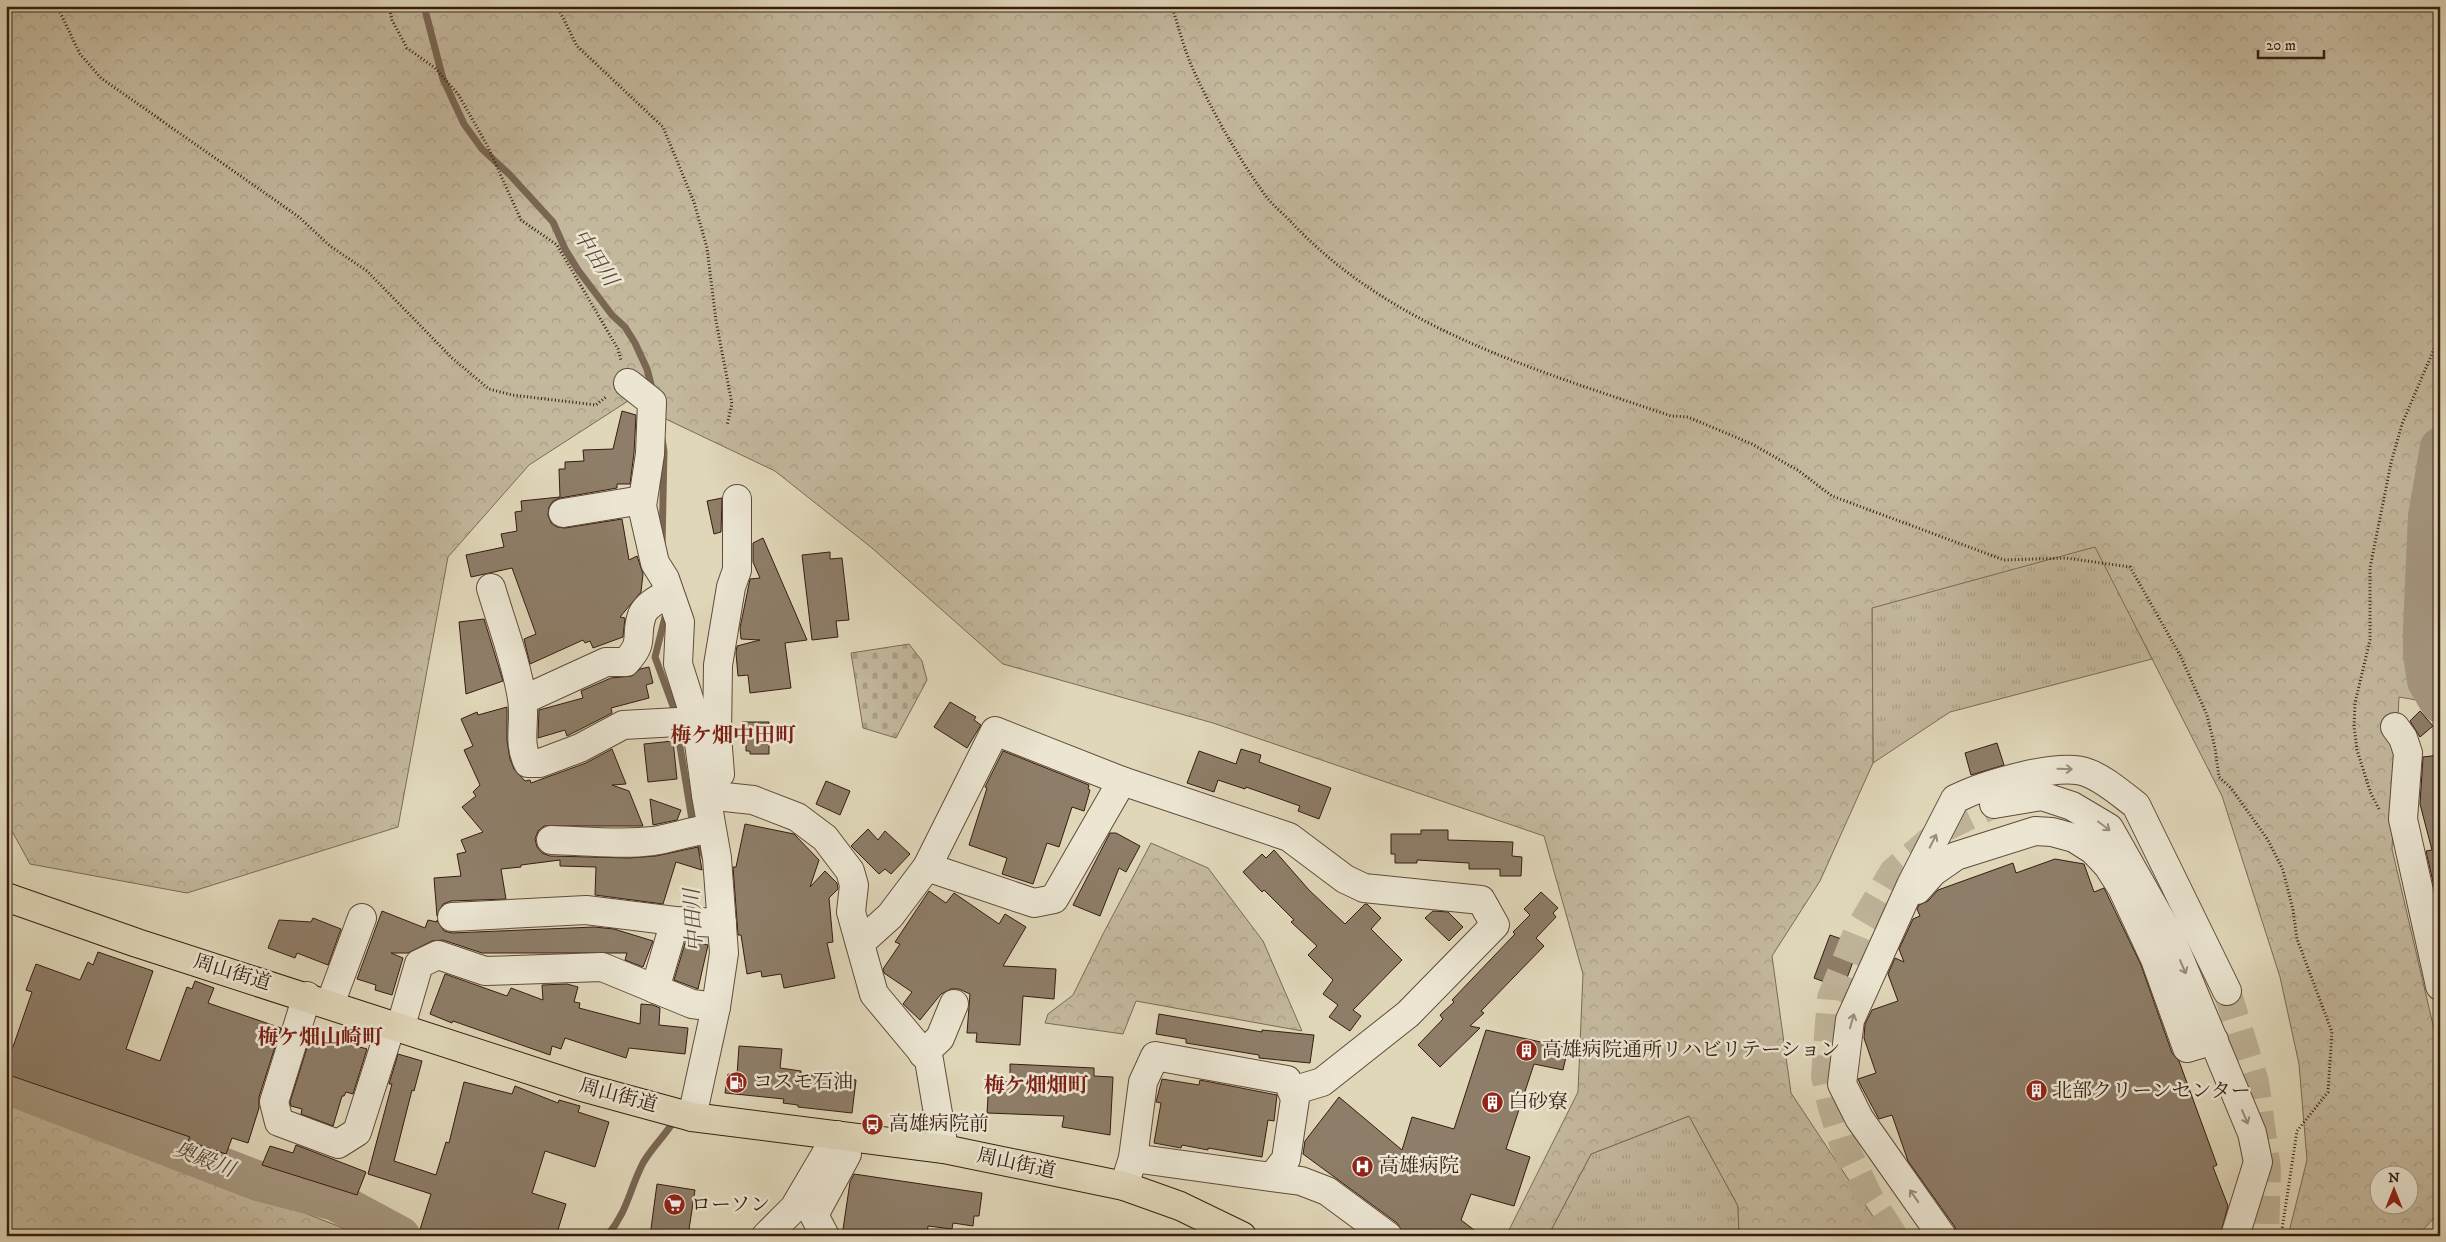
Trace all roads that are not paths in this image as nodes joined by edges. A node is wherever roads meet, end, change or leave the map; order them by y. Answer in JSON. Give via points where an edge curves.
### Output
{"nodes":[{"id":1,"x":628,"y":382,"type":"road end"},
{"id":2,"x":737,"y":499,"type":"dead end"},
{"id":3,"x":642,"y":506,"type":"junction"},
{"id":4,"x":562,"y":513,"type":"dead end"},
{"id":5,"x":491,"y":588,"type":"dead end"},
{"id":6,"x":669,"y":593,"type":"junction"},
{"id":7,"x":523,"y":700,"type":"junction"},
{"id":8,"x":684,"y":722,"type":"junction"},
{"id":9,"x":2395,"y":727,"type":"dead end"},
{"id":10,"x":1122,"y":781,"type":"junction"},
{"id":11,"x":714,"y":796,"type":"junction"},
{"id":12,"x":1994,"y":804,"type":"tunnel mouth"},
{"id":13,"x":711,"y":829,"type":"junction"},
{"id":14,"x":551,"y":840,"type":"dead end"},
{"id":15,"x":927,"y":867,"type":"junction"},
{"id":16,"x":6,"y":897,"type":"edge"},
{"id":17,"x":1901,"y":908,"type":"junction"},
{"id":18,"x":452,"y":917,"type":"dead end"},
{"id":19,"x":362,"y":918,"type":"dead end"},
{"id":20,"x":675,"y":921,"type":"junction"},
{"id":21,"x":722,"y":922,"type":"junction"},
{"id":22,"x":860,"y":943,"type":"junction"},
{"id":23,"x":2440,"y":986,"type":"edge"},
{"id":24,"x":655,"y":989,"type":"junction"},
{"id":25,"x":2227,"y":991,"type":"tunnel mouth"},
{"id":26,"x":319,"y":1000,"type":"junction"},
{"id":27,"x":954,"y":1004,"type":"dead end"},
{"id":28,"x":707,"y":1006,"type":"junction"},
{"id":29,"x":396,"y":1027,"type":"junction"},
{"id":30,"x":2214,"y":1040,"type":"junction"},
{"id":31,"x":923,"y":1054,"type":"junction"},
{"id":32,"x":1292,"y":1090,"type":"junction"},
{"id":33,"x":684,"y":1114,"type":"junction"},
{"id":34,"x":847,"y":1136,"type":"junction"},
{"id":35,"x":944,"y":1149,"type":"junction"},
{"id":36,"x":1133,"y":1158,"type":"junction"},
{"id":37,"x":1273,"y":1176,"type":"junction"},
{"id":38,"x":1124,"y":1186,"type":"junction"},
{"id":39,"x":766,"y":1236,"type":"edge"},
{"id":40,"x":825,"y":1236,"type":"edge"},
{"id":41,"x":1242,"y":1236,"type":"edge"},
{"id":42,"x":1388,"y":1236,"type":"edge"},
{"id":43,"x":1942,"y":1236,"type":"edge"},
{"id":44,"x":2235,"y":1236,"type":"edge"}],
"edges":[{"from":1,"to":3,"type":"street","via":[[652,402],[650,454]]},
{"from":2,"to":11,"type":"street","via":[[737,570],[731,587],[718,665]]},
{"from":3,"to":4,"type":"street","via":[[636,501]]},
{"from":3,"to":6,"type":"street","via":[[651,548]]},
{"from":5,"to":7,"type":"street"},
{"from":6,"to":7,"type":"street","via":[[642,614],[638,648],[626,662],[606,662]]},
{"from":6,"to":8,"type":"street","via":[[680,622],[678,664]]},
{"from":7,"to":8,"type":"street","via":[[522,742],[528,763],[580,748],[623,725]]},
{"from":8,"to":11,"type":"street"},
{"from":9,"to":23,"type":"street","via":[[2408,753],[2403,819]]},
{"from":10,"to":15,"type":"street","via":[[1054,899],[1034,903]]},
{"from":10,"to":15,"type":"street","via":[[996,731]]},
{"from":10,"to":32,"type":"street","via":[[1289,837],[1346,879],[1364,888],[1481,900],[1495,925],[1408,1014],[1322,1082]]},
{"from":11,"to":13,"type":"street"},
{"from":11,"to":22,"type":"street","via":[[753,800],[780,809],[825,838],[853,878],[851,912]]},
{"from":12,"to":30,"type":"street","one_way":true,"via":[[2042,796],[2072,806],[2109,828],[2170,936]]},
{"from":13,"to":14,"type":"street","via":[[689,831],[656,841]]},
{"from":13,"to":21,"type":"street","via":[[717,858]]},
{"from":15,"to":22,"type":"street","via":[[890,916]]},
{"from":16,"to":26,"type":"highway","name":"周山街道","via":[[137,943]]},
{"from":17,"to":25,"type":"street","one_way":true,"via":[[1955,798],[2054,769],[2070,768],[2088,773],[2136,805]]},
{"from":17,"to":30,"type":"street","via":[[1933,872],[1956,856],[2035,831],[2074,838],[2093,850],[2122,888],[2155,959],[2187,1048]]},
{"from":43,"to":17,"type":"street","one_way":true,"via":[[1859,1118],[1842,1084],[1850,1020]]},
{"from":18,"to":20,"type":"street","via":[[586,910]]},
{"from":19,"to":26,"type":"street"},
{"from":20,"to":21,"type":"street"},
{"from":20,"to":24,"type":"street"},
{"from":21,"to":28,"type":"street","via":[[724,953]]},
{"from":22,"to":31,"type":"street","via":[[874,994]]},
{"from":24,"to":28,"type":"street"},
{"from":24,"to":29,"type":"street","via":[[602,966],[485,970],[438,955],[420,964]]},
{"from":26,"to":29,"type":"highway","name":"周山街道"},
{"from":26,"to":29,"type":"street","via":[[274,1102],[279,1122],[338,1144],[357,1132]]},
{"from":27,"to":31,"type":"street","via":[[940,1038]]},
{"from":28,"to":33,"type":"street"},
{"from":29,"to":33,"type":"highway","name":"周山街道","via":[[582,1087]]},
{"from":30,"to":44,"type":"street","one_way":true,"via":[[2252,1134],[2258,1162]]},
{"from":31,"to":35,"type":"street","via":[[929,1060]]},
{"from":32,"to":36,"type":"street","via":[[1287,1080],[1155,1056],[1143,1082]]},
{"from":32,"to":37,"type":"street","via":[[1295,1099],[1286,1159]]},
{"from":33,"to":34,"type":"highway","name":"周山街道"},
{"from":34,"to":35,"type":"highway","name":"周山街道"},
{"from":34,"to":39,"type":"street","via":[[794,1208]]},
{"from":34,"to":40,"type":"street","via":[[814,1215]]},
{"from":35,"to":38,"type":"highway","name":"周山街道"},
{"from":36,"to":37,"type":"street"},
{"from":36,"to":38,"type":"street"},
{"from":37,"to":42,"type":"street","via":[[1327,1191]]},
{"from":38,"to":41,"type":"highway","name":"周山街道","via":[[1180,1206]]}]}
